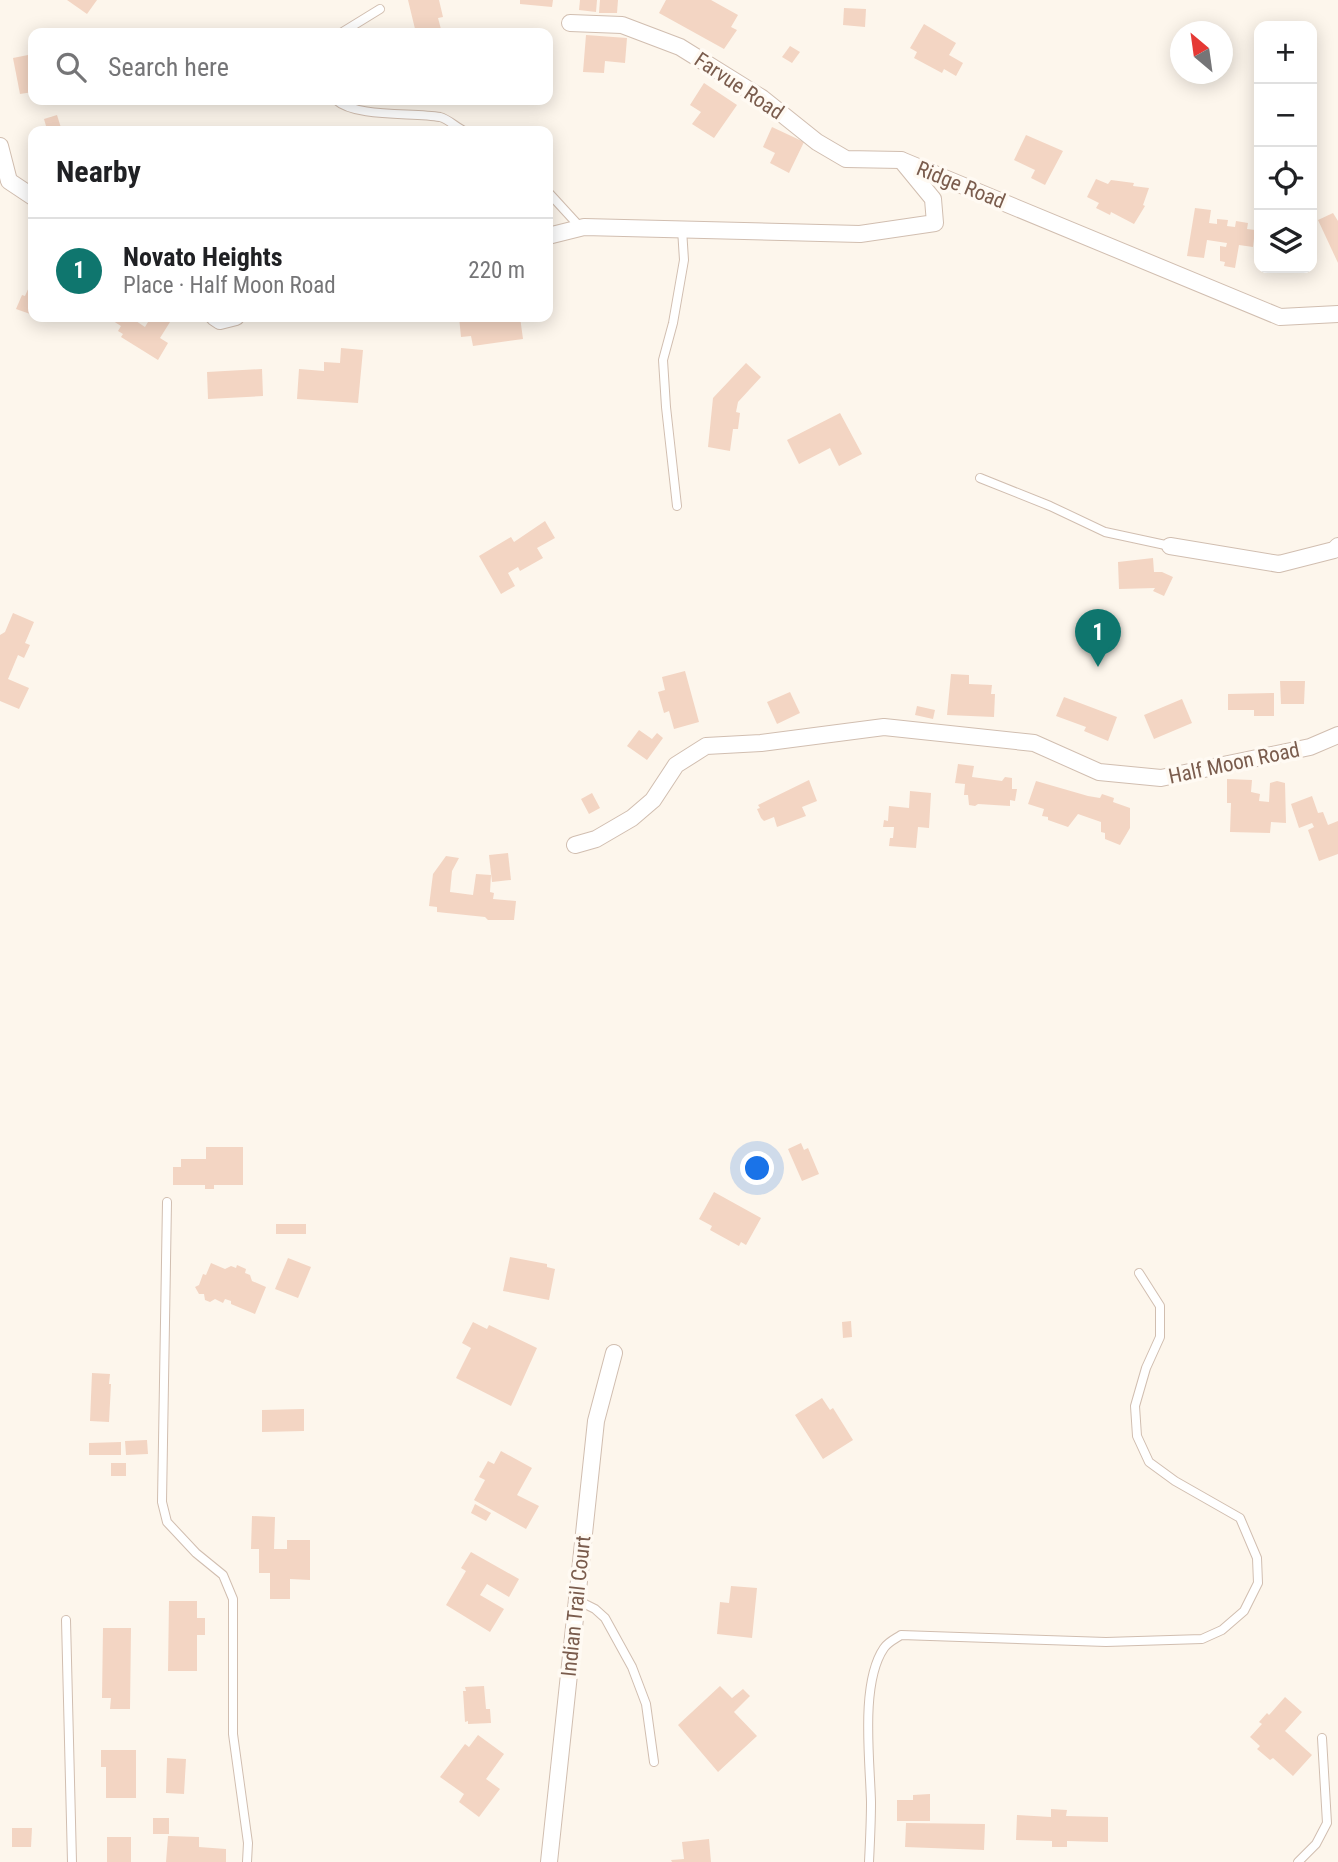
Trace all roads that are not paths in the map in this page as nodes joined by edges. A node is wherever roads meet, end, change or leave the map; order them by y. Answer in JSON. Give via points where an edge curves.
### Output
{"nodes":[{"id":1,"x":380,"y":9,"type":"dead end"},
{"id":2,"x":570,"y":23,"type":"dead end"},
{"id":3,"x":349,"y":28,"type":"edge"},
{"id":4,"x":347,"y":105,"type":"edge"},
{"id":5,"x":456,"y":126,"type":"edge"},
{"id":6,"x":0,"y":146,"type":"edge"},
{"id":7,"x":901,"y":160,"type":"junction"},
{"id":8,"x":28,"y":194,"type":"edge"},
{"id":9,"x":553,"y":197,"type":"edge"},
{"id":10,"x":581,"y":228,"type":"junction"},
{"id":11,"x":682,"y":229,"type":"junction"},
{"id":12,"x":553,"y":235,"type":"edge"},
{"id":13,"x":1338,"y":314,"type":"edge"},
{"id":14,"x":980,"y":478,"type":"dead end"},
{"id":15,"x":677,"y":506,"type":"dead end"},
{"id":16,"x":1170,"y":546,"type":"joint"},
{"id":17,"x":1338,"y":546,"type":"edge"},
{"id":18,"x":1338,"y":735,"type":"edge"},
{"id":19,"x":575,"y":845,"type":"dead end"},
{"id":20,"x":167,"y":1202,"type":"dead end"},
{"id":21,"x":1139,"y":1273,"type":"dead end"},
{"id":22,"x":614,"y":1353,"type":"dead end"},
{"id":23,"x":577,"y":1600,"type":"junction"},
{"id":24,"x":66,"y":1620,"type":"dead end"},
{"id":25,"x":1322,"y":1738,"type":"dead end"},
{"id":26,"x":654,"y":1762,"type":"dead end"},
{"id":27,"x":72,"y":1862,"type":"edge"},
{"id":28,"x":247,"y":1862,"type":"edge"},
{"id":29,"x":549,"y":1862,"type":"edge"},
{"id":30,"x":869,"y":1862,"type":"edge"},
{"id":31,"x":1298,"y":1862,"type":"edge"}],
"edges":[{"from":1,"to":3,"type":"lane"},
{"from":2,"to":7,"type":"street","name":"Farvue Road","via":[[622,25],[680,47],[762,98],[846,159]]},
{"from":4,"to":5,"type":"lane","via":[[442,118]]},
{"from":6,"to":8,"type":"street","via":[[9,181]]},
{"from":7,"to":11,"type":"street","name":"Ridge Road","via":[[933,199],[935,223],[860,234]]},
{"from":7,"to":13,"type":"street","name":"Ridge Road","via":[[1280,317]]},
{"from":9,"to":10,"type":"lane"},
{"from":10,"to":11,"type":"street","name":"Ridge Road"},
{"from":10,"to":12,"type":"street","name":"Ridge Road"},
{"from":11,"to":15,"type":"lane","via":[[684,260],[663,360]]},
{"from":14,"to":16,"type":"lane","via":[[1105,532]]},
{"from":16,"to":17,"type":"street","via":[[1279,564]]},
{"from":18,"to":19,"type":"street","name":"Half Moon Road","via":[[1310,747],[1161,779],[1100,772],[1034,743],[884,727],[706,746],[676,765],[653,800],[632,818],[596,839]]},
{"from":20,"to":28,"type":"lane","via":[[162,1503],[167,1522],[223,1574],[233,1599],[233,1734]]},
{"from":21,"to":30,"type":"lane","via":[[1160,1306],[1160,1337],[1135,1406],[1137,1436],[1149,1462],[1240,1518],[1257,1558],[1258,1583],[1244,1611],[1222,1630],[1202,1639],[1106,1642],[901,1635],[886,1644],[872,1681]]},
{"from":22,"to":23,"type":"street","name":"Indian Trail Court","via":[[596,1421]]},
{"from":23,"to":26,"type":"lane","via":[[605,1618],[632,1667],[646,1704]]},
{"from":23,"to":29,"type":"street","name":"Indian Trail Court"},
{"from":24,"to":27,"type":"lane"},
{"from":25,"to":31,"type":"lane","via":[[1327,1823]]}]}
